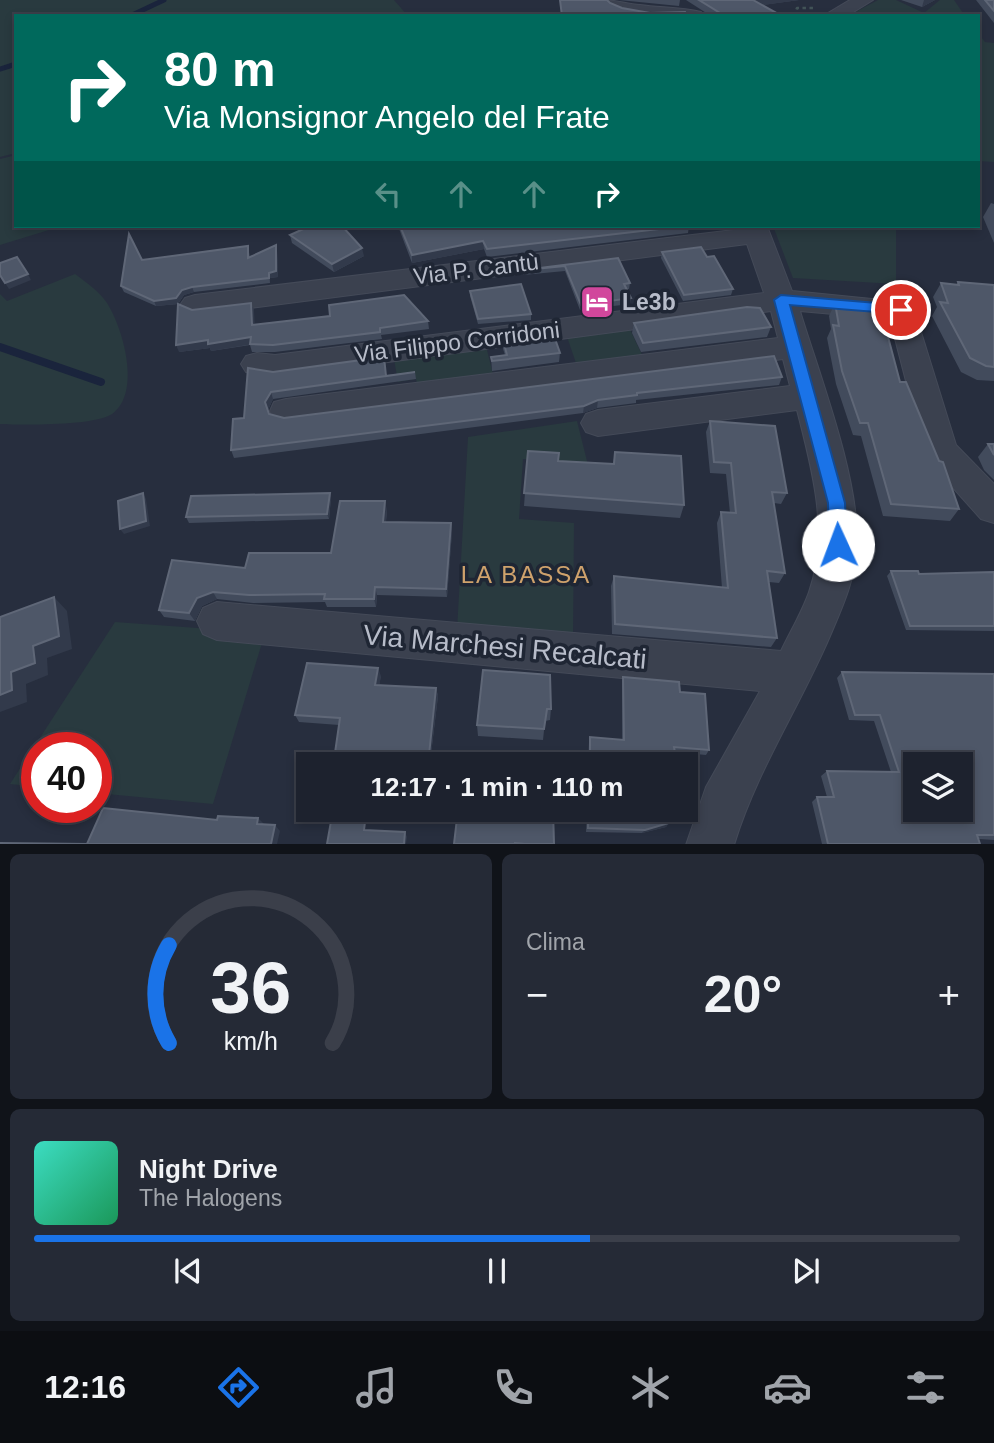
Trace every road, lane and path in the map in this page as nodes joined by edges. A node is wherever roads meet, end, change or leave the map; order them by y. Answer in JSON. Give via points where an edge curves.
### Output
{"nodes":[{"id":1,"x":611,"y":0,"type":"edge"},
{"id":2,"x":864,"y":0,"type":"edge"},
{"id":3,"x":685,"y":14,"type":"edge"},
{"id":4,"x":836,"y":14,"type":"edge"},
{"id":5,"x":756,"y":230,"type":"edge"},
{"id":6,"x":781,"y":300,"type":"junction"},
{"id":7,"x":195,"y":305,"type":"dead end"},
{"id":8,"x":795,"y":347,"type":"junction"},
{"id":9,"x":257,"y":364,"type":"dead end"},
{"id":10,"x":809,"y":396,"type":"junction"},
{"id":11,"x":286,"y":411,"type":"dead end"},
{"id":12,"x":598,"y":422,"type":"dead end"},
{"id":13,"x":994,"y":508,"type":"edge"},
{"id":14,"x":217,"y":621,"type":"dead end"},
{"id":15,"x":793,"y":673,"type":"junction"},
{"id":16,"x":710,"y":844,"type":"edge"}],
"edges":[{"from":1,"to":3,"type":"street","via":[[638,10]]},
{"from":2,"to":4,"type":"street"},
{"from":5,"to":6,"type":"street"},
{"from":5,"to":7,"type":"street","name":"Via P. Cantù"},
{"from":6,"to":8,"type":"street"},
{"from":6,"to":9,"type":"street","name":"Via Filippo Corridoni","via":[[275,366]]},
{"from":6,"to":13,"type":"street","name":"Via Filippo Corridoni","via":[[901,310],[941,451]]},
{"from":8,"to":10,"type":"street"},
{"from":8,"to":11,"type":"street","name":"Via Filippo Corridoni"},
{"from":10,"to":12,"type":"street"},
{"from":10,"to":15,"type":"street","via":[[836,503],[838,545],[829,592]]},
{"from":14,"to":15,"type":"street","name":"Via Marchesi Recalcati"},
{"from":15,"to":16,"type":"street","via":[[723,804]]}]}
